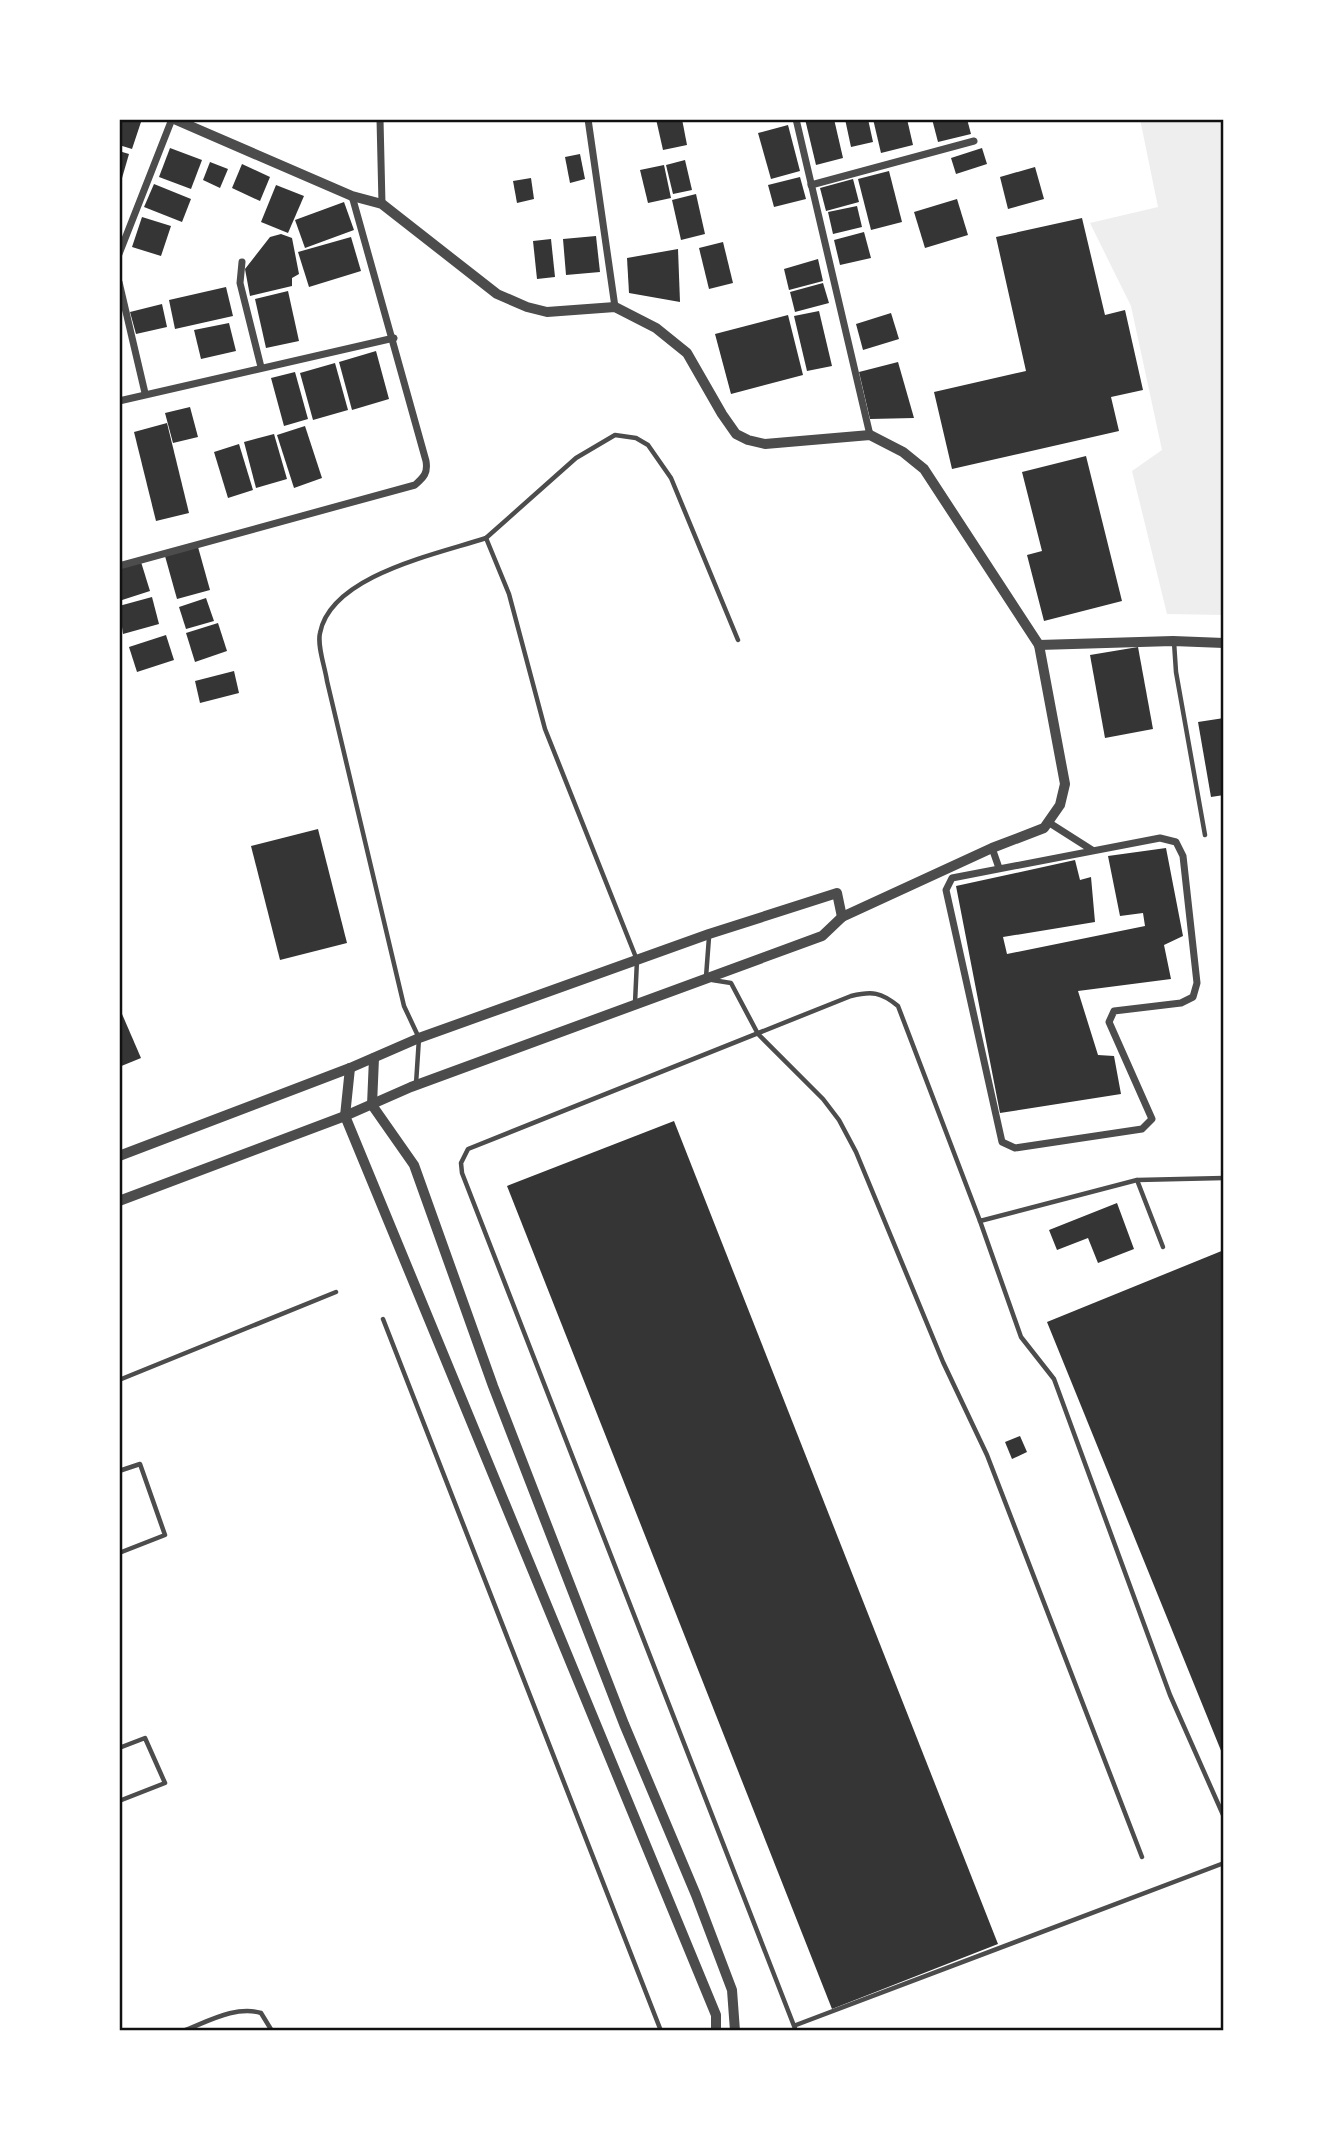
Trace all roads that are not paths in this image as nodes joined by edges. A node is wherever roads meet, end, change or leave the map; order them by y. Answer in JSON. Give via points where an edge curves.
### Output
{"nodes":[{"id":1,"x":173,"y":119,"type":"edge"},
{"id":2,"x":380,"y":119,"type":"edge"},
{"id":3,"x":587,"y":119,"type":"edge"},
{"id":4,"x":796,"y":119,"type":"edge"},
{"id":5,"x":974,"y":141,"type":"dead end"},
{"id":6,"x":810,"y":185,"type":"junction"},
{"id":7,"x":352,"y":196,"type":"junction"},
{"id":8,"x":382,"y":204,"type":"junction"},
{"id":9,"x":119,"y":254,"type":"edge"},
{"id":10,"x":242,"y":262,"type":"dead end"},
{"id":11,"x":119,"y":282,"type":"edge"},
{"id":12,"x":615,"y":307,"type":"junction"},
{"id":13,"x":394,"y":338,"type":"junction"},
{"id":14,"x":261,"y":367,"type":"junction"},
{"id":15,"x":145,"y":393,"type":"junction"},
{"id":16,"x":119,"y":401,"type":"edge"},
{"id":17,"x":870,"y":435,"type":"junction"},
{"id":18,"x":486,"y":538,"type":"junction"},
{"id":19,"x":119,"y":566,"type":"edge"},
{"id":20,"x":738,"y":640,"type":"dead end"},
{"id":21,"x":1173,"y":641,"type":"junction"},
{"id":22,"x":1224,"y":643,"type":"edge"},
{"id":23,"x":1039,"y":645,"type":"junction"},
{"id":24,"x":1048,"y":822,"type":"junction"},
{"id":25,"x":1205,"y":835,"type":"dead end"},
{"id":26,"x":992,"y":848,"type":"junction"},
{"id":27,"x":1093,"y":850,"type":"junction"},
{"id":28,"x":999,"y":868,"type":"junction"},
{"id":29,"x":842,"y":917,"type":"junction"},
{"id":30,"x":709,"y":934,"type":"junction"},
{"id":31,"x":637,"y":960,"type":"junction"},
{"id":32,"x":706,"y":979,"type":"junction"},
{"id":33,"x":635,"y":1006,"type":"junction"},
{"id":34,"x":758,"y":1034,"type":"junction"},
{"id":35,"x":419,"y":1038,"type":"junction"},
{"id":36,"x":374,"y":1058,"type":"junction"},
{"id":37,"x":350,"y":1068,"type":"junction"},
{"id":38,"x":416,"y":1085,"type":"junction"},
{"id":39,"x":372,"y":1105,"type":"junction"},
{"id":40,"x":345,"y":1116,"type":"junction"},
{"id":41,"x":119,"y":1156,"type":"edge"},
{"id":42,"x":1224,"y":1178,"type":"edge"},
{"id":43,"x":1137,"y":1180,"type":"junction"},
{"id":44,"x":119,"y":1201,"type":"edge"},
{"id":45,"x":981,"y":1220,"type":"junction"},
{"id":46,"x":1163,"y":1247,"type":"dead end"},
{"id":47,"x":336,"y":1292,"type":"dead end"},
{"id":48,"x":383,"y":1319,"type":"dead end"},
{"id":49,"x":119,"y":1380,"type":"edge"},
{"id":50,"x":119,"y":1471,"type":"edge"},
{"id":51,"x":119,"y":1553,"type":"edge"},
{"id":52,"x":119,"y":1748,"type":"edge"},
{"id":53,"x":119,"y":1801,"type":"edge"},
{"id":54,"x":1224,"y":1817,"type":"edge"},
{"id":55,"x":1142,"y":1857,"type":"dead end"},
{"id":56,"x":1224,"y":1863,"type":"edge"},
{"id":57,"x":796,"y":2028,"type":"edge"},
{"id":58,"x":183,"y":2031,"type":"edge"},
{"id":59,"x":272,"y":2031,"type":"edge"},
{"id":60,"x":661,"y":2031,"type":"edge"},
{"id":61,"x":716,"y":2031,"type":"edge"},
{"id":62,"x":735,"y":2031,"type":"edge"}],
"edges":[{"from":1,"to":7,"type":"street"},
{"from":1,"to":9,"type":"street"},
{"from":2,"to":8,"type":"street"},
{"from":3,"to":12,"type":"street"},
{"from":4,"to":6,"type":"street"},
{"from":5,"to":6,"type":"street"},
{"from":6,"to":17,"type":"street"},
{"from":7,"to":8,"type":"street"},
{"from":7,"to":13,"type":"street"},
{"from":8,"to":12,"type":"street","via":[[497,294],[547,312]]},
{"from":10,"to":14,"type":"street","via":[[240,283]]},
{"from":11,"to":15,"type":"street"},
{"from":12,"to":17,"type":"street","via":[[656,328],[687,353],[736,434],[765,444]]},
{"from":13,"to":14,"type":"street"},
{"from":13,"to":19,"type":"street","via":[[426,461],[424,478],[415,485]]},
{"from":14,"to":15,"type":"street"},
{"from":15,"to":16,"type":"street"},
{"from":17,"to":23,"type":"street","via":[[924,469]]},
{"from":18,"to":20,"type":"lane","via":[[576,458],[615,435],[636,438],[648,445],[671,478]]},
{"from":18,"to":31,"type":"lane","via":[[509,594],[545,729]]},
{"from":18,"to":35,"type":"lane","via":[[362,581],[337,599],[320,633],[327,681],[401,993]]},
{"from":21,"to":22,"type":"street"},
{"from":21,"to":23,"type":"street"},
{"from":21,"to":25,"type":"lane"},
{"from":23,"to":24,"type":"street","via":[[1065,784],[1060,805]]},
{"from":24,"to":26,"type":"street","via":[[1044,828]]},
{"from":24,"to":27,"type":"street"},
{"from":26,"to":28,"type":"street"},
{"from":26,"to":29,"type":"street"},
{"from":27,"to":28,"type":"street"},
{"from":27,"to":28,"type":"street","via":[[1160,838],[1176,842],[1183,856],[1197,983],[1193,997],[1181,1003],[1114,1012],[1109,1023],[1149,1106],[1152,1119],[1142,1129],[1015,1148],[1002,1142],[946,890],[952,878]]},
{"from":29,"to":30,"type":"street","via":[[837,893]]},
{"from":29,"to":32,"type":"street","via":[[822,936]]},
{"from":30,"to":31,"type":"street"},
{"from":30,"to":32,"type":"lane"},
{"from":31,"to":33,"type":"lane"},
{"from":31,"to":35,"type":"street"},
{"from":32,"to":33,"type":"street"},
{"from":32,"to":34,"type":"lane","via":[[731,983]]},
{"from":33,"to":38,"type":"street"},
{"from":34,"to":45,"type":"lane","via":[[851,996],[885,995],[898,1006]]},
{"from":34,"to":55,"type":"lane","via":[[823,1099],[856,1152],[987,1455]]},
{"from":34,"to":57,"type":"lane","via":[[468,1149],[461,1163]]},
{"from":35,"to":36,"type":"street"},
{"from":35,"to":38,"type":"lane"},
{"from":36,"to":37,"type":"street"},
{"from":36,"to":39,"type":"street"},
{"from":37,"to":40,"type":"street"},
{"from":37,"to":41,"type":"street"},
{"from":38,"to":39,"type":"street"},
{"from":39,"to":40,"type":"street"},
{"from":39,"to":62,"type":"street","via":[[414,1165],[493,1386],[732,1990]]},
{"from":40,"to":44,"type":"street"},
{"from":40,"to":61,"type":"street","via":[[716,2015]]},
{"from":42,"to":43,"type":"lane"},
{"from":43,"to":45,"type":"lane"},
{"from":43,"to":46,"type":"lane"},
{"from":45,"to":54,"type":"lane","via":[[1021,1337],[1054,1380],[1170,1695]]},
{"from":47,"to":49,"type":"lane"},
{"from":48,"to":60,"type":"lane"},
{"from":50,"to":51,"type":"lane","via":[[140,1464],[165,1535]]},
{"from":52,"to":53,"type":"lane","via":[[145,1738],[165,1783]]},
{"from":56,"to":57,"type":"lane"},
{"from":58,"to":59,"type":"lane","via":[[250,2009],[261,2013]]}]}
